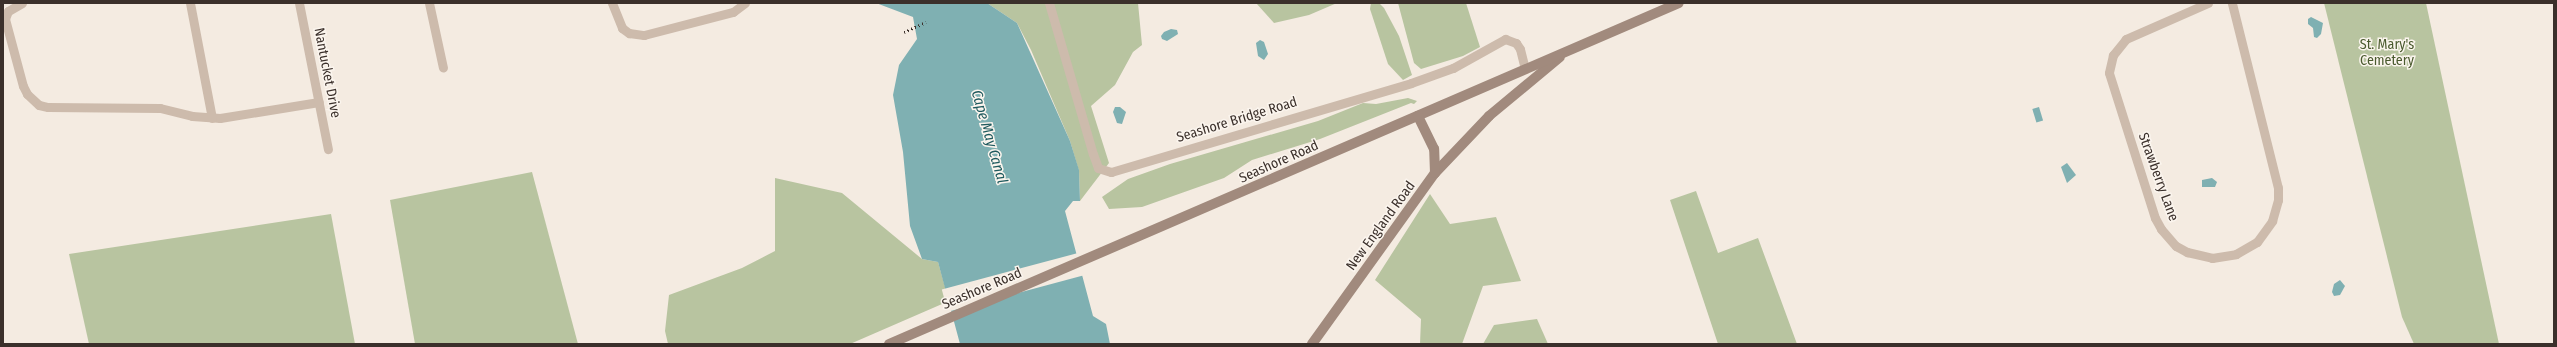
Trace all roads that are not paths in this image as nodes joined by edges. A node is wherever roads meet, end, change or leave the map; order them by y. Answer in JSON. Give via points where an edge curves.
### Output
{"nodes":[{"id":1,"x":22,"y":3,"type":"edge"},
{"id":2,"x":190,"y":3,"type":"edge"},
{"id":3,"x":299,"y":3,"type":"edge"},
{"id":4,"x":429,"y":3,"type":"edge"},
{"id":5,"x":612,"y":3,"type":"edge"},
{"id":6,"x":1049,"y":3,"type":"edge"},
{"id":7,"x":1679,"y":3,"type":"edge"},
{"id":8,"x":2208,"y":3,"type":"edge"},
{"id":9,"x":2232,"y":3,"type":"edge"},
{"id":10,"x":743,"y":5,"type":"edge"},
{"id":11,"x":4,"y":19,"type":"edge"},
{"id":12,"x":1568,"y":51,"type":"junction"},
{"id":13,"x":443,"y":68,"type":"dead end"},
{"id":14,"x":1525,"y":69,"type":"junction"},
{"id":15,"x":319,"y":102,"type":"junction"},
{"id":16,"x":1418,"y":116,"type":"junction"},
{"id":17,"x":212,"y":118,"type":"junction"},
{"id":18,"x":328,"y":148,"type":"dead end"},
{"id":19,"x":1436,"y":173,"type":"junction"},
{"id":20,"x":890,"y":344,"type":"edge"},
{"id":21,"x":1312,"y":344,"type":"edge"}],
"edges":[{"from":1,"to":11,"type":"street","via":[[8,11]]},
{"from":2,"to":17,"type":"street"},
{"from":3,"to":15,"type":"street","name":"Nantucket Drive"},
{"from":4,"to":13,"type":"street"},
{"from":5,"to":10,"type":"street","via":[[618,22],[629,33],[636,35],[733,12]]},
{"from":6,"to":14,"type":"street","name":"Seashore Bridge Road","via":[[1098,168],[1111,172],[1411,83],[1453,68],[1505,39],[1516,43]]},
{"from":7,"to":12,"type":"main road","name":"Seashore Road"},
{"from":8,"to":9,"type":"street","name":"Strawberry Lane","via":[[2126,39],[2113,55],[2109,73],[2152,210],[2161,229],[2176,246],[2187,252],[2212,258],[2236,254],[2257,242],[2272,222],[2278,200],[2278,188]]},
{"from":11,"to":17,"type":"street","via":[[26,94],[39,105],[160,108]]},
{"from":12,"to":14,"type":"main road","name":"Seashore Road"},
{"from":12,"to":19,"type":"main road","name":"New England Road","via":[[1489,116]]},
{"from":14,"to":16,"type":"main road","name":"Seashore Road"},
{"from":15,"to":17,"type":"street"},
{"from":15,"to":18,"type":"street","name":"Nantucket Drive"},
{"from":16,"to":19,"type":"main road","via":[[1434,149]]},
{"from":16,"to":20,"type":"main road","name":"Seashore Road"},
{"from":19,"to":21,"type":"main road","name":"New England Road"}]}
